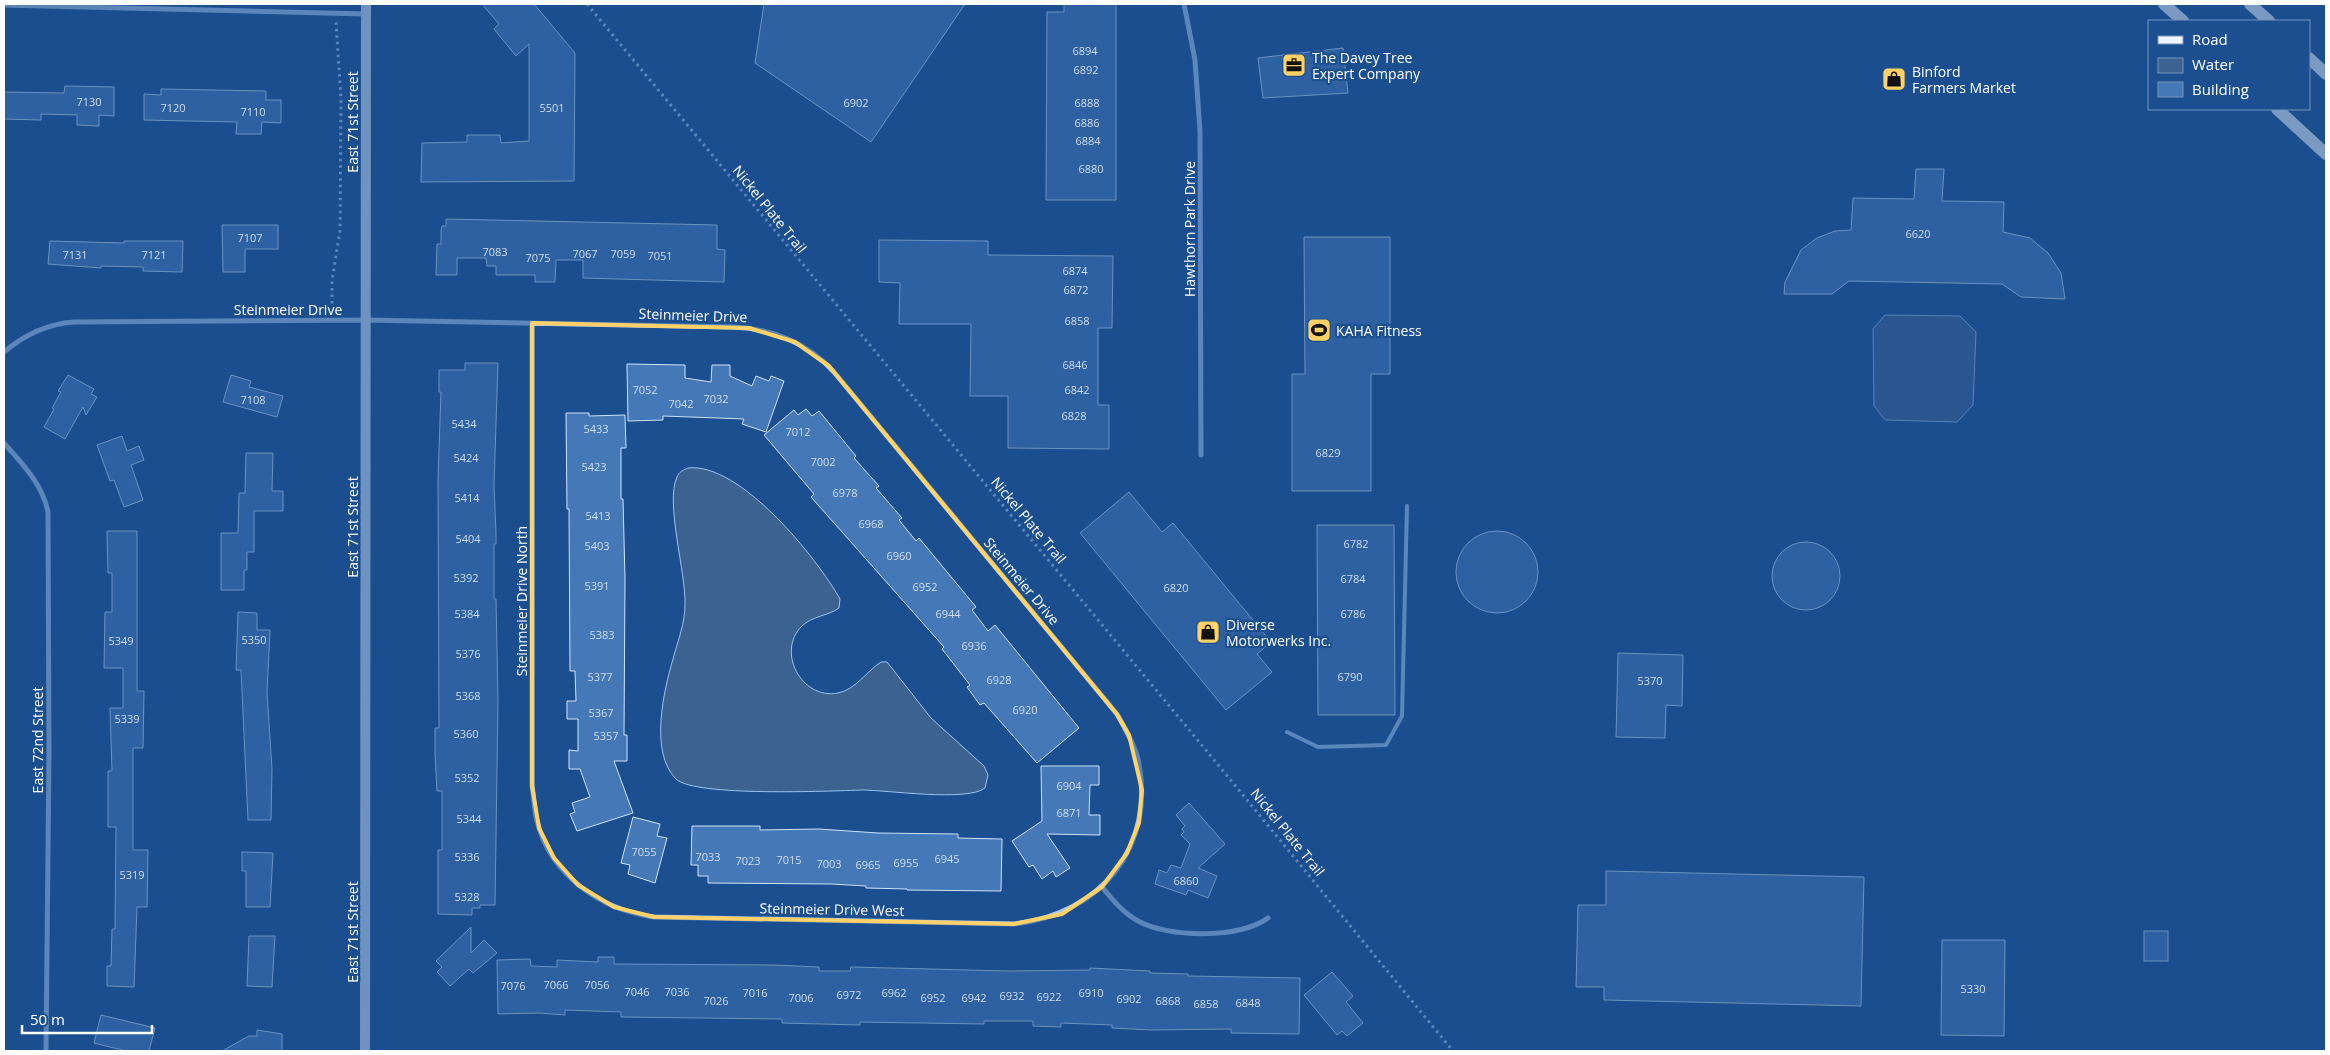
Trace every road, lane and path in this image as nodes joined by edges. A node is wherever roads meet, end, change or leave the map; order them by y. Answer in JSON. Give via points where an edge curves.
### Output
{"nodes":[{"id":1,"x":587,"y":4,"type":"edge"},
{"id":2,"x":1184,"y":4,"type":"edge"},
{"id":3,"x":2164,"y":4,"type":"edge"},
{"id":4,"x":2250,"y":4,"type":"edge"},
{"id":5,"x":4,"y":5,"type":"edge"},
{"id":6,"x":366,"y":9,"type":"edge"},
{"id":7,"x":336,"y":13,"type":"junction"},
{"id":8,"x":2182,"y":20,"type":"edge"},
{"id":9,"x":2268,"y":20,"type":"edge"},
{"id":10,"x":2310,"y":59,"type":"edge"},
{"id":11,"x":2326,"y":74,"type":"edge"},
{"id":12,"x":2279,"y":110,"type":"edge"},
{"id":13,"x":2326,"y":154,"type":"edge"},
{"id":14,"x":332,"y":320,"type":"junction"},
{"id":15,"x":365,"y":320,"type":"junction"},
{"id":16,"x":532,"y":322,"type":"junction"},
{"id":17,"x":4,"y":352,"type":"edge"},
{"id":18,"x":4,"y":443,"type":"edge"},
{"id":19,"x":1201,"y":455,"type":"dead end"},
{"id":20,"x":1407,"y":506,"type":"dead end"},
{"id":21,"x":1286,"y":732,"type":"dead end"},
{"id":22,"x":565,"y":872,"type":"joint"},
{"id":23,"x":1102,"y":887,"type":"junction"},
{"id":24,"x":1268,"y":918,"type":"dead end"},
{"id":25,"x":46,"y":1051,"type":"edge"},
{"id":26,"x":365,"y":1051,"type":"edge"},
{"id":27,"x":1453,"y":1051,"type":"edge"}],
"edges":[{"from":1,"to":27,"type":"path","name":"Nickel Plate Trail"},
{"from":2,"to":19,"type":"street","name":"Hawthorn Park Drive","via":[[1195,60],[1200,131]]},
{"from":3,"to":8,"type":"main road"},
{"from":4,"to":9,"type":"main road"},
{"from":5,"to":7,"type":"street"},
{"from":6,"to":7,"type":"street"},
{"from":6,"to":15,"type":"main road","name":"East 71st Street"},
{"from":7,"to":14,"type":"path","via":[[341,99],[340,231],[332,281]]},
{"from":10,"to":11,"type":"main road"},
{"from":12,"to":13,"type":"main road"},
{"from":14,"to":15,"type":"street","name":"Steinmeier Drive"},
{"from":14,"to":17,"type":"street","name":"Steinmeier Drive","via":[[64,322],[25,336]]},
{"from":15,"to":16,"type":"street","name":"Steinmeier Drive"},
{"from":15,"to":26,"type":"main road","name":"East 71st Street"},
{"from":16,"to":22,"type":"street","name":"Steinmeier Drive North","via":[[532,786],[539,828]]},
{"from":16,"to":23,"type":"street","name":"Steinmeier Drive","via":[[749,328],[795,342],[829,366],[1117,714],[1129,735],[1138,758],[1142,790],[1139,823],[1127,853]]},
{"from":18,"to":25,"type":"street","name":"East 72nd Street","via":[[33,475],[43,492],[48,512]]},
{"from":20,"to":21,"type":"lane","via":[[1402,716],[1386,744],[1318,747]]},
{"from":22,"to":23,"type":"street","name":"Steinmeier Drive West","via":[[584,891],[606,904],[637,915],[662,917],[1014,924],[1062,914]]},
{"from":23,"to":24,"type":"street","via":[[1116,905],[1137,921],[1170,931],[1237,932]]}]}
